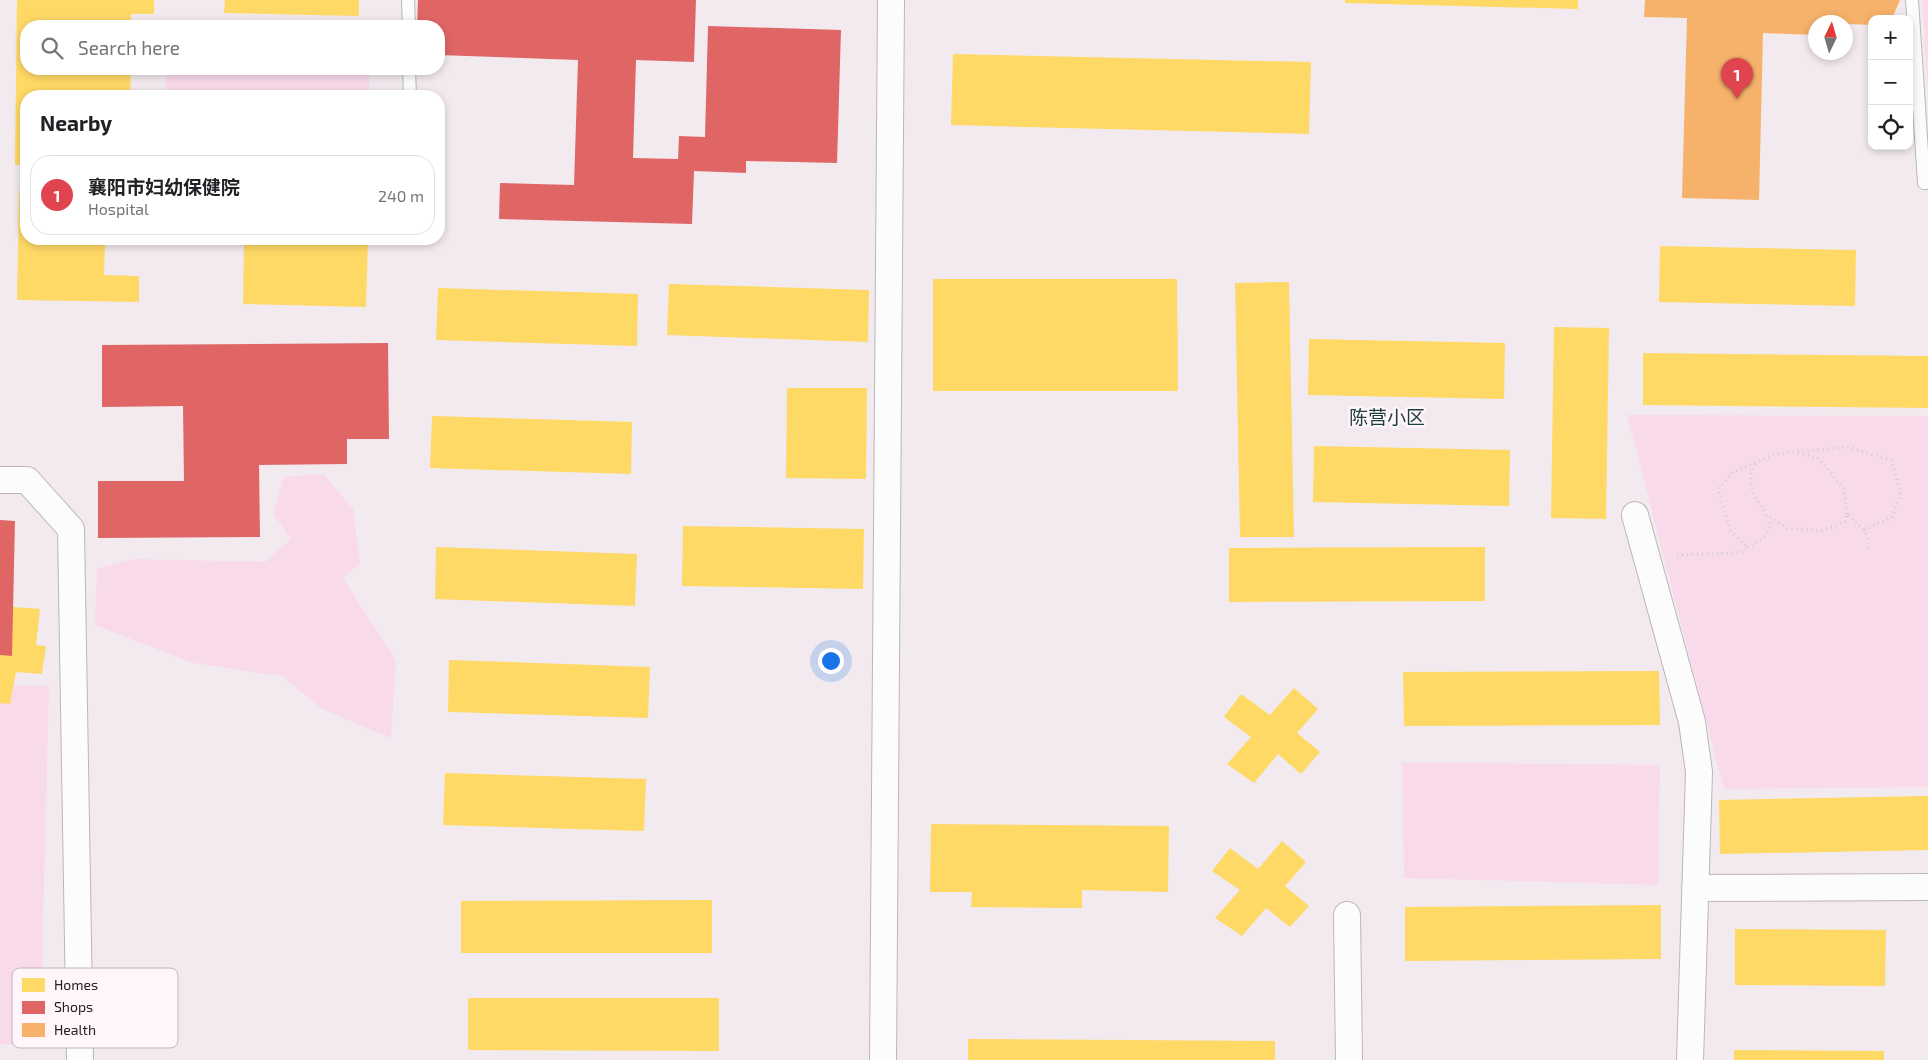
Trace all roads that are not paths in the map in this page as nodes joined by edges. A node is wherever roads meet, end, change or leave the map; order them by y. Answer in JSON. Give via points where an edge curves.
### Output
{"nodes":[{"id":1,"x":408,"y":0,"type":"edge"},
{"id":2,"x":891,"y":0,"type":"edge"},
{"id":3,"x":1912,"y":0,"type":"edge"},
{"id":4,"x":409,"y":20,"type":"edge"},
{"id":5,"x":409,"y":75,"type":"edge"},
{"id":6,"x":410,"y":90,"type":"edge"},
{"id":7,"x":1928,"y":183,"type":"edge"},
{"id":8,"x":0,"y":480,"type":"edge"},
{"id":9,"x":1635,"y":515,"type":"dead end"},
{"id":10,"x":1928,"y":887,"type":"edge"},
{"id":11,"x":1695,"y":888,"type":"junction"},
{"id":12,"x":1347,"y":915,"type":"dead end"},
{"id":13,"x":78,"y":968,"type":"edge"},
{"id":14,"x":884,"y":1060,"type":"edge"},
{"id":15,"x":1349,"y":1060,"type":"edge"},
{"id":16,"x":1690,"y":1060,"type":"edge"}],
"edges":[{"from":1,"to":4,"type":"lane"},
{"from":2,"to":14,"type":"street"},
{"from":3,"to":7,"type":"lane","via":[[1924,183]]},
{"from":5,"to":6,"type":"lane"},
{"from":8,"to":13,"type":"street","via":[[27,480],[71,529]]},
{"from":9,"to":11,"type":"street","via":[[1692,722],[1699,772]]},
{"from":10,"to":11,"type":"street"},
{"from":11,"to":16,"type":"street"},
{"from":12,"to":15,"type":"street"}]}
